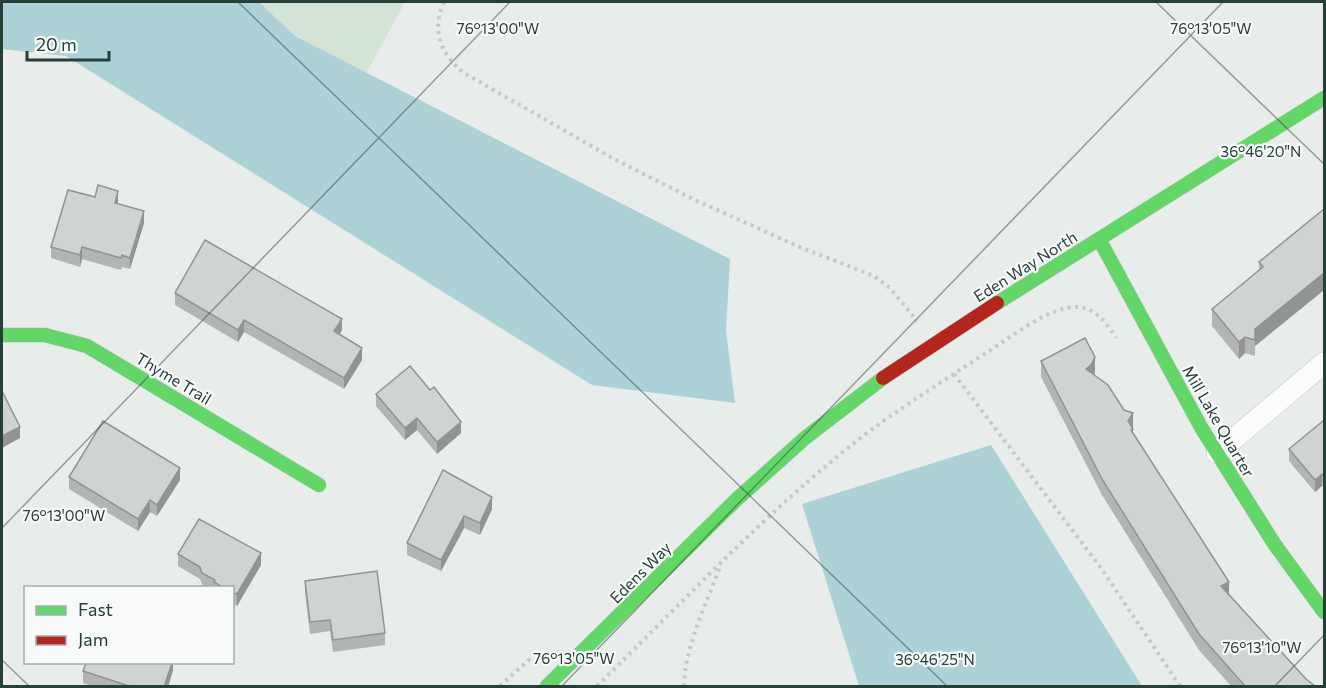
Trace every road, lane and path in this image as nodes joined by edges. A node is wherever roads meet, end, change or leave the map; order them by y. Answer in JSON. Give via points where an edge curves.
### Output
{"nodes":[{"id":1,"x":444,"y":2,"type":"edge"},
{"id":2,"x":1324,"y":98,"type":"edge"},
{"id":3,"x":1100,"y":239,"type":"junction"},
{"id":4,"x":909,"y":327,"type":"dead end"},
{"id":5,"x":2,"y":335,"type":"edge"},
{"id":6,"x":1116,"y":338,"type":"dead end"},
{"id":7,"x":1324,"y":363,"type":"edge"},
{"id":8,"x":954,"y":374,"type":"junction"},
{"id":9,"x":1217,"y":453,"type":"junction"},
{"id":10,"x":757,"y":482,"type":"joint"},
{"id":11,"x":319,"y":485,"type":"dead end"},
{"id":12,"x":721,"y":565,"type":"junction"},
{"id":13,"x":1324,"y":612,"type":"edge"},
{"id":14,"x":538,"y":652,"type":"dead end"},
{"id":15,"x":500,"y":687,"type":"edge"},
{"id":16,"x":547,"y":687,"type":"edge"},
{"id":17,"x":597,"y":687,"type":"edge"},
{"id":18,"x":684,"y":687,"type":"edge"},
{"id":19,"x":1180,"y":687,"type":"edge"}],
"edges":[{"from":1,"to":4,"type":"path","via":[[438,16],[442,49],[464,73],[614,159],[695,200],[874,276],[890,288],[918,321]]},
{"from":2,"to":3,"type":"street","name":"Eden Way North"},
{"from":3,"to":9,"type":"street","name":"Mill Lake Quarter"},
{"from":3,"to":10,"type":"street","name":"Eden Way North","via":[[872,386],[805,438]]},
{"from":5,"to":11,"type":"street","name":"Thyme Trail","via":[[60,336],[87,346]]},
{"from":6,"to":8,"type":"path","via":[[1097,314],[1080,307],[1064,308]]},
{"from":7,"to":9,"type":"street"},
{"from":8,"to":12,"type":"path","via":[[848,448]]},
{"from":8,"to":19,"type":"path","via":[[1101,568]]},
{"from":9,"to":13,"type":"street","name":"Mill Lake Quarter","via":[[1275,545]]},
{"from":10,"to":16,"type":"street","name":"Edens Way"},
{"from":12,"to":17,"type":"path"},
{"from":12,"to":18,"type":"path","via":[[693,639]]},
{"from":14,"to":15,"type":"path"}]}
